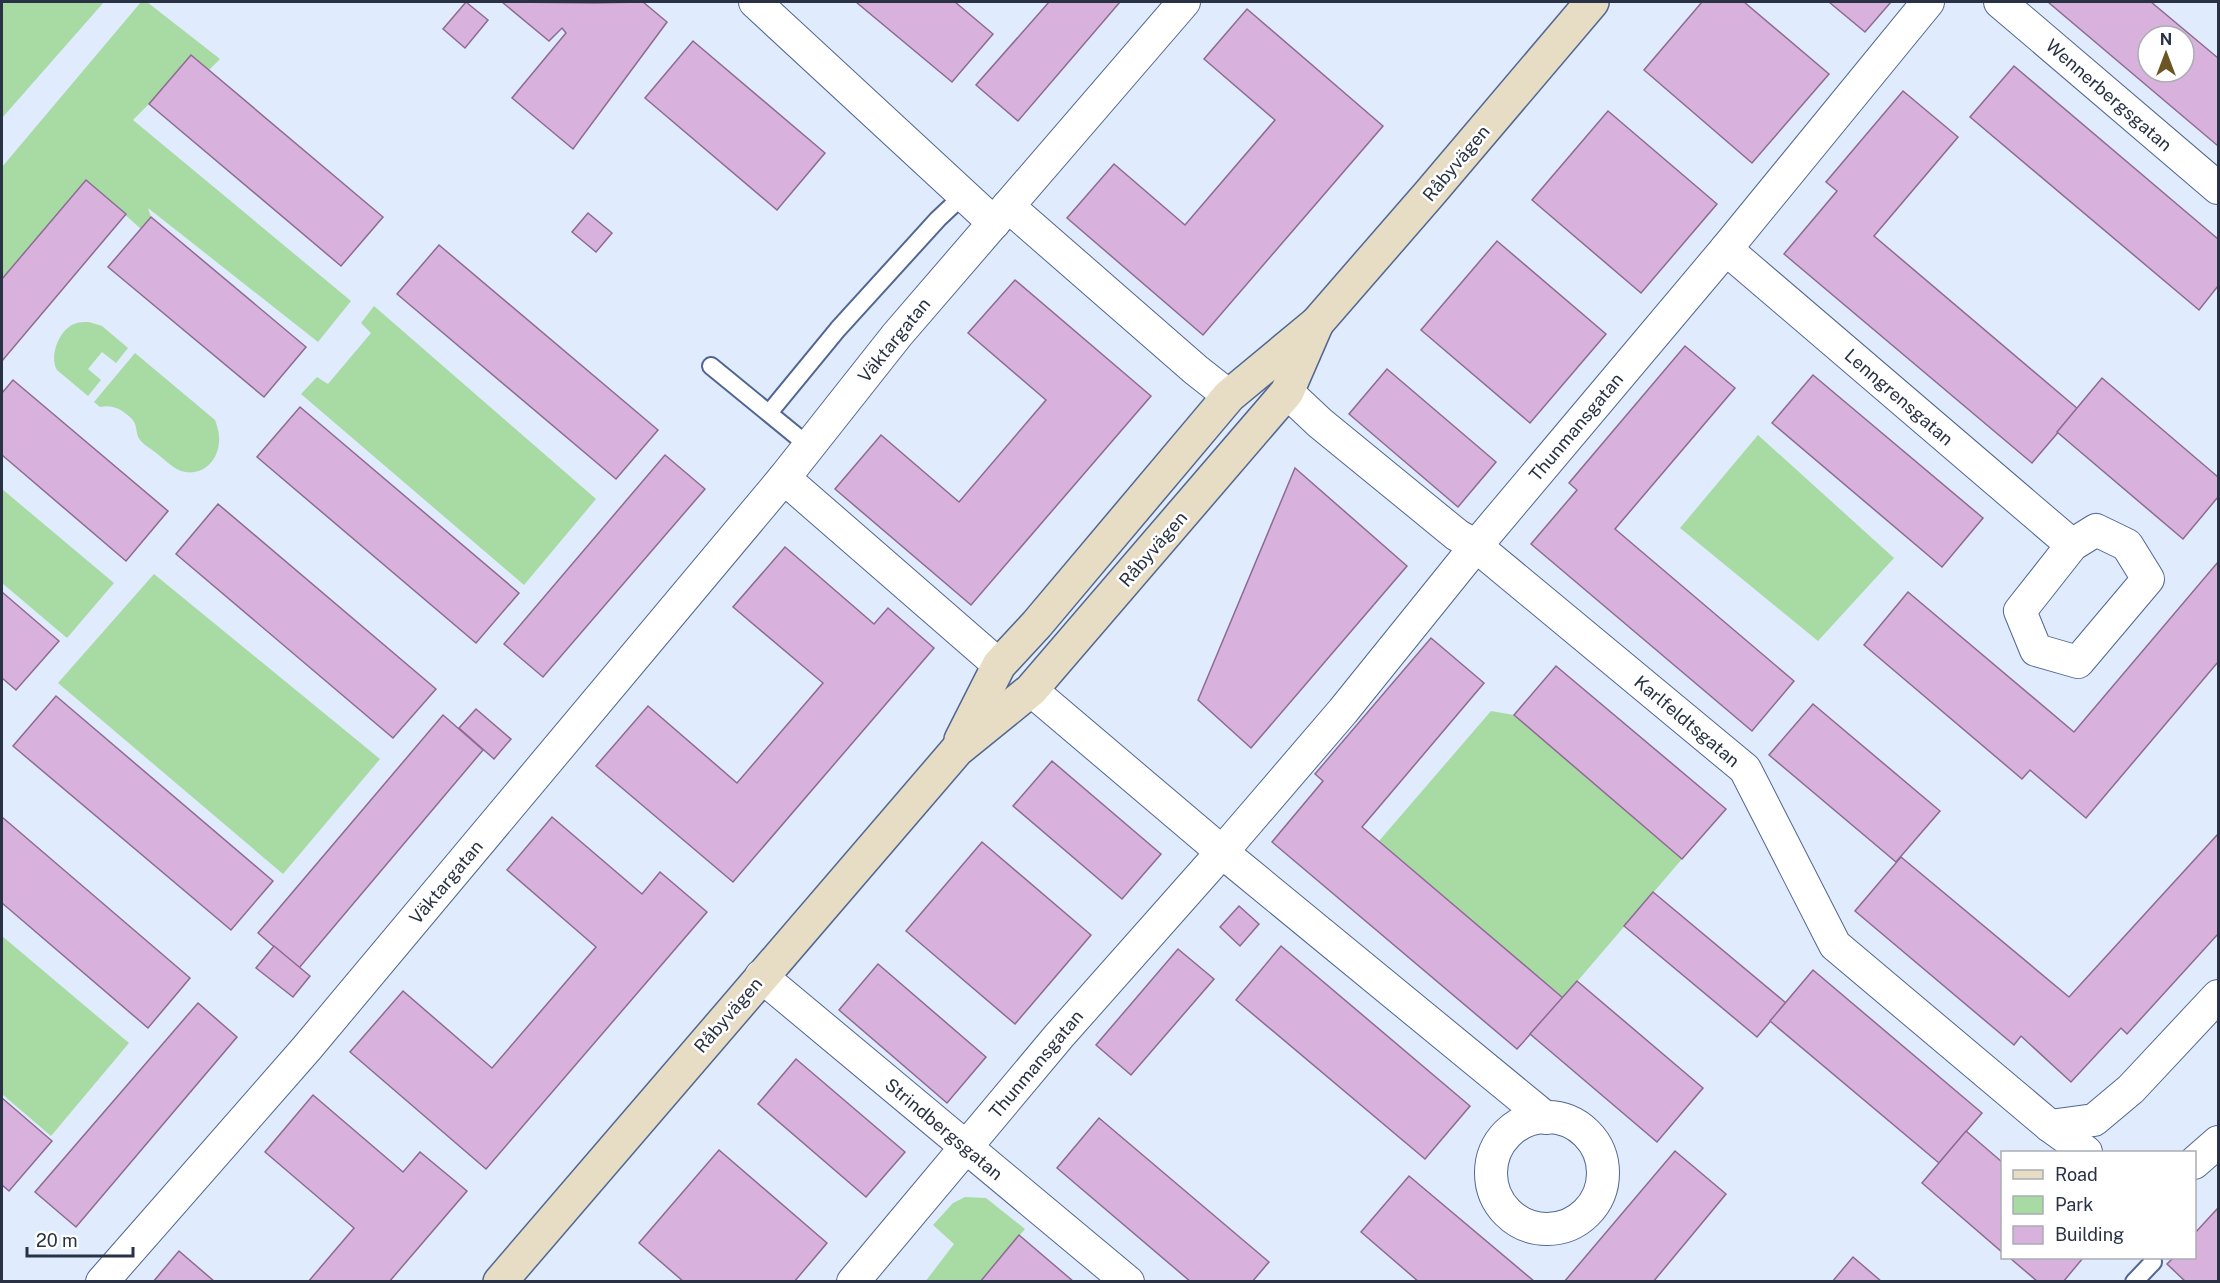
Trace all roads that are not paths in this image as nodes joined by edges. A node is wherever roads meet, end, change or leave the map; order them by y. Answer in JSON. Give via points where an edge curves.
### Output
{"nodes":[{"id":1,"x":755,"y":2,"type":"edge"},
{"id":2,"x":1184,"y":2,"type":"edge"},
{"id":3,"x":1592,"y":2,"type":"edge"},
{"id":4,"x":1928,"y":2,"type":"edge"},
{"id":5,"x":2000,"y":2,"type":"edge"},
{"id":6,"x":2218,"y":188,"type":"edge"},
{"id":7,"x":968,"y":199,"type":"junction"},
{"id":8,"x":1001,"y":214,"type":"junction"},
{"id":9,"x":1726,"y":249,"type":"junction"},
{"id":10,"x":1317,"y":323,"type":"junction"},
{"id":11,"x":711,"y":366,"type":"dead end"},
{"id":12,"x":1287,"y":392,"type":"junction"},
{"id":13,"x":1229,"y":396,"type":"junction"},
{"id":14,"x":769,"y":413,"type":"junction"},
{"id":15,"x":810,"y":447,"type":"junction"},
{"id":16,"x":784,"y":478,"type":"junction"},
{"id":17,"x":2072,"y":545,"type":"dead end"},
{"id":18,"x":1476,"y":546,"type":"junction"},
{"id":19,"x":999,"y":665,"type":"junction"},
{"id":20,"x":1031,"y":690,"type":"junction"},
{"id":21,"x":957,"y":750,"type":"junction"},
{"id":22,"x":1222,"y":852,"type":"junction"},
{"id":23,"x":761,"y":976,"type":"junction"},
{"id":24,"x":2218,"y":996,"type":"edge"},
{"id":25,"x":1546,"y":1118,"type":"dead end"},
{"id":26,"x":2050,"y":1126,"type":"junction"},
{"id":27,"x":2218,"y":1142,"type":"edge"},
{"id":28,"x":966,"y":1147,"type":"junction"},
{"id":29,"x":2085,"y":1151,"type":"edge"},
{"id":30,"x":2196,"y":1161,"type":"edge"},
{"id":31,"x":2152,"y":1259,"type":"edge"},
{"id":32,"x":102,"y":1281,"type":"edge"},
{"id":33,"x":500,"y":1281,"type":"edge"},
{"id":34,"x":854,"y":1281,"type":"edge"},
{"id":35,"x":1128,"y":1281,"type":"edge"},
{"id":36,"x":2134,"y":1281,"type":"edge"}],
"edges":[{"from":1,"to":7,"type":"street"},
{"from":2,"to":8,"type":"street","name":"Väktargatan"},
{"from":3,"to":10,"type":"main road","name":"Råbyvägen"},
{"from":4,"to":9,"type":"street","name":"Thunmansgatan"},
{"from":5,"to":6,"type":"street","name":"Wennerbergsgatan"},
{"from":7,"to":8,"type":"street"},
{"from":7,"to":14,"type":"lane","via":[[955,203],[938,219],[838,329]]},
{"from":8,"to":13,"type":"street"},
{"from":8,"to":15,"type":"street","name":"Väktargatan","via":[[897,335]]},
{"from":9,"to":17,"type":"street","name":"Lenngrensgatan"},
{"from":9,"to":18,"type":"street","name":"Thunmansgatan"},
{"from":10,"to":12,"type":"main road","name":"Råbyvägen"},
{"from":10,"to":13,"type":"main road","name":"Råbyvägen"},
{"from":11,"to":14,"type":"lane"},
{"from":12,"to":18,"type":"street","name":"Karlfeldtsgatan","via":[[1457,535]]},
{"from":12,"to":20,"type":"main road","name":"Råbyvägen"},
{"from":13,"to":19,"type":"main road","name":"Råbyvägen"},
{"from":14,"to":15,"type":"lane"},
{"from":15,"to":16,"type":"street","name":"Väktargatan"},
{"from":16,"to":19,"type":"street"},
{"from":16,"to":32,"type":"street","name":"Väktargatan","via":[[315,1038]]},
{"from":18,"to":22,"type":"street","name":"Thunmansgatan","via":[[1343,711]]},
{"from":18,"to":26,"type":"street","name":"Karlfeldtsgatan","via":[[1745,769],[1835,945]]},
{"from":19,"to":21,"type":"main road","name":"Råbyvägen"},
{"from":20,"to":21,"type":"main road","name":"Råbyvägen"},
{"from":20,"to":22,"type":"street"},
{"from":21,"to":23,"type":"main road","name":"Råbyvägen"},
{"from":22,"to":25,"type":"street"},
{"from":22,"to":28,"type":"street","name":"Thunmansgatan"},
{"from":23,"to":28,"type":"street","name":"Strindbergsgatan"},
{"from":23,"to":33,"type":"main road","name":"Råbyvägen"},
{"from":24,"to":26,"type":"street","via":[[2131,1089],[2094,1120]]},
{"from":26,"to":29,"type":"street","name":"Karlfeldtsgatan"},
{"from":27,"to":30,"type":"street"},
{"from":28,"to":34,"type":"street","name":"Thunmansgatan"},
{"from":28,"to":35,"type":"street","name":"Strindbergsgatan"},
{"from":31,"to":36,"type":"lane"}]}
